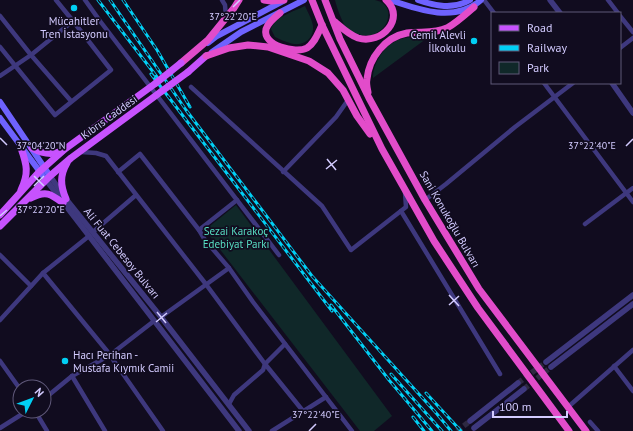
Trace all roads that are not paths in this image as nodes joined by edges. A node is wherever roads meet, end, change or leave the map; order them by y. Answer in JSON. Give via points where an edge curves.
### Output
{"nodes":[{"id":1,"x":56,"y":0,"type":"edge"},
{"id":2,"x":85,"y":0,"type":"edge"},
{"id":3,"x":222,"y":0,"type":"edge"},
{"id":4,"x":239,"y":0,"type":"edge"},
{"id":5,"x":264,"y":0,"type":"edge"},
{"id":6,"x":284,"y":0,"type":"edge"},
{"id":7,"x":304,"y":0,"type":"edge"},
{"id":8,"x":312,"y":0,"type":"edge"},
{"id":9,"x":325,"y":0,"type":"edge"},
{"id":10,"x":386,"y":0,"type":"edge"},
{"id":11,"x":390,"y":0,"type":"edge"},
{"id":12,"x":418,"y":0,"type":"edge"},
{"id":13,"x":482,"y":0,"type":"edge"},
{"id":14,"x":550,"y":0,"type":"edge"},
{"id":15,"x":608,"y":0,"type":"edge"},
{"id":16,"x":472,"y":3,"type":"edge"},
{"id":17,"x":493,"y":12,"type":"edge"},
{"id":18,"x":559,"y":12,"type":"edge"},
{"id":19,"x":617,"y":12,"type":"edge"},
{"id":20,"x":280,"y":13,"type":"junction"},
{"id":21,"x":0,"y":16,"type":"edge"},
{"id":22,"x":226,"y":17,"type":"junction"},
{"id":23,"x":621,"y":17,"type":"edge"},
{"id":24,"x":333,"y":20,"type":"junction"},
{"id":25,"x":73,"y":21,"type":"junction"},
{"id":26,"x":322,"y":25,"type":"junction"},
{"id":27,"x":633,"y":32,"type":"edge"},
{"id":28,"x":633,"y":38,"type":"edge"},
{"id":29,"x":0,"y":47,"type":"edge"},
{"id":30,"x":621,"y":47,"type":"edge"},
{"id":31,"x":31,"y":55,"type":"junction"},
{"id":32,"x":206,"y":56,"type":"junction"},
{"id":33,"x":181,"y":63,"type":"junction"},
{"id":34,"x":14,"y":66,"type":"junction"},
{"id":35,"x":0,"y":76,"type":"edge"},
{"id":36,"x":545,"y":84,"type":"edge"},
{"id":37,"x":572,"y":84,"type":"edge"},
{"id":38,"x":613,"y":84,"type":"edge"},
{"id":39,"x":153,"y":85,"type":"junction"},
{"id":40,"x":191,"y":87,"type":"dead end"},
{"id":41,"x":160,"y":93,"type":"junction"},
{"id":42,"x":369,"y":98,"type":"junction"},
{"id":43,"x":554,"y":98,"type":"junction"},
{"id":44,"x":348,"y":100,"type":"junction"},
{"id":45,"x":71,"y":101,"type":"junction"},
{"id":46,"x":0,"y":102,"type":"edge"},
{"id":47,"x":633,"y":113,"type":"edge"},
{"id":48,"x":0,"y":118,"type":"edge"},
{"id":49,"x":21,"y":148,"type":"junction"},
{"id":50,"x":32,"y":148,"type":"junction"},
{"id":51,"x":65,"y":149,"type":"junction"},
{"id":52,"x":382,"y":149,"type":"junction"},
{"id":53,"x":80,"y":152,"type":"junction"},
{"id":54,"x":71,"y":158,"type":"junction"},
{"id":55,"x":42,"y":170,"type":"junction"},
{"id":56,"x":118,"y":172,"type":"junction"},
{"id":57,"x":283,"y":172,"type":"junction"},
{"id":58,"x":48,"y":178,"type":"junction"},
{"id":59,"x":633,"y":188,"type":"edge"},
{"id":60,"x":405,"y":191,"type":"junction"},
{"id":61,"x":626,"y":193,"type":"junction"},
{"id":62,"x":136,"y":196,"type":"junction"},
{"id":63,"x":17,"y":197,"type":"junction"},
{"id":64,"x":237,"y":200,"type":"junction"},
{"id":65,"x":425,"y":200,"type":"junction"},
{"id":66,"x":65,"y":201,"type":"junction"},
{"id":67,"x":633,"y":202,"type":"edge"},
{"id":68,"x":22,"y":203,"type":"junction"},
{"id":69,"x":401,"y":211,"type":"junction"},
{"id":70,"x":0,"y":215,"type":"edge"},
{"id":71,"x":585,"y":224,"type":"dead end"},
{"id":72,"x":0,"y":226,"type":"edge"},
{"id":73,"x":199,"y":230,"type":"junction"},
{"id":74,"x":91,"y":234,"type":"junction"},
{"id":75,"x":279,"y":254,"type":"dead end"},
{"id":76,"x":0,"y":255,"type":"edge"},
{"id":77,"x":229,"y":268,"type":"junction"},
{"id":78,"x":43,"y":273,"type":"junction"},
{"id":79,"x":205,"y":283,"type":"junction"},
{"id":80,"x":31,"y":286,"type":"junction"},
{"id":81,"x":633,"y":295,"type":"edge"},
{"id":82,"x":633,"y":304,"type":"edge"},
{"id":83,"x":161,"y":316,"type":"junction"},
{"id":84,"x":0,"y":320,"type":"edge"},
{"id":85,"x":154,"y":321,"type":"junction"},
{"id":86,"x":285,"y":344,"type":"junction"},
{"id":87,"x":633,"y":350,"type":"edge"},
{"id":88,"x":110,"y":355,"type":"junction"},
{"id":89,"x":0,"y":361,"type":"edge"},
{"id":90,"x":546,"y":362,"type":"tunnel mouth"},
{"id":91,"x":265,"y":364,"type":"junction"},
{"id":92,"x":614,"y":366,"type":"junction"},
{"id":93,"x":551,"y":367,"type":"tunnel mouth"},
{"id":94,"x":500,"y":374,"type":"dead end"},
{"id":95,"x":72,"y":376,"type":"junction"},
{"id":96,"x":13,"y":379,"type":"edge"},
{"id":97,"x":518,"y":383,"type":"tunnel mouth"},
{"id":98,"x":524,"y":389,"type":"tunnel mouth"},
{"id":99,"x":633,"y":391,"type":"edge"},
{"id":100,"x":52,"y":392,"type":"edge"},
{"id":101,"x":326,"y":396,"type":"junction"},
{"id":102,"x":229,"y":404,"type":"junction"},
{"id":103,"x":568,"y":407,"type":"junction"},
{"id":104,"x":303,"y":411,"type":"junction"},
{"id":105,"x":14,"y":419,"type":"edge"},
{"id":106,"x":40,"y":419,"type":"edge"},
{"id":107,"x":470,"y":421,"type":"tunnel mouth"},
{"id":108,"x":590,"y":422,"type":"dead end"},
{"id":109,"x":0,"y":428,"type":"edge"},
{"id":110,"x":474,"y":428,"type":"tunnel mouth"},
{"id":111,"x":47,"y":431,"type":"edge"},
{"id":112,"x":105,"y":431,"type":"edge"},
{"id":113,"x":163,"y":431,"type":"edge"},
{"id":114,"x":240,"y":431,"type":"edge"},
{"id":115,"x":249,"y":431,"type":"edge"},
{"id":116,"x":272,"y":431,"type":"edge"},
{"id":117,"x":352,"y":431,"type":"edge"},
{"id":118,"x":569,"y":431,"type":"edge"},
{"id":119,"x":586,"y":431,"type":"edge"},
{"id":120,"x":598,"y":431,"type":"edge"}],
"edges":[{"from":1,"to":25,"type":"street"},
{"from":2,"to":39,"type":"street"},
{"from":3,"to":22,"type":"street"},
{"from":4,"to":22,"type":"highway"},
{"from":5,"to":6,"type":"highway"},
{"from":6,"to":33,"type":"main road","via":[[217,36]]},
{"from":7,"to":20,"type":"main road"},
{"from":8,"to":26,"type":"highway","name":"Sani Konukoğlu Bulvarı"},
{"from":9,"to":24,"type":"highway","name":"Sani Konukoğlu Bulvarı"},
{"from":10,"to":24,"type":"highway","via":[[391,8],[392,23],[385,33],[376,38],[353,36]]},
{"from":11,"to":16,"type":"main road","via":[[428,12],[447,12]]},
{"from":12,"to":16,"type":"main road","via":[[444,7]]},
{"from":13,"to":16,"type":"main road"},
{"from":13,"to":17,"type":"street"},
{"from":14,"to":18,"type":"street"},
{"from":15,"to":19,"type":"street"},
{"from":16,"to":42,"type":"highway","via":[[447,28],[406,33],[383,45],[376,54],[367,80]]},
{"from":20,"to":26,"type":"highway","via":[[266,31],[268,40],[277,46],[298,50],[307,48],[314,42]]},
{"from":20,"to":32,"type":"main road","via":[[241,32]]},
{"from":21,"to":31,"type":"street"},
{"from":22,"to":33,"type":"highway","via":[[208,40]]},
{"from":23,"to":27,"type":"street"},
{"from":24,"to":42,"type":"highway","name":"Sani Konukoğlu Bulvarı"},
{"from":25,"to":31,"type":"street"},
{"from":25,"to":45,"type":"street","via":[[111,70]]},
{"from":26,"to":52,"type":"highway","name":"Sani Konukoğlu Bulvarı"},
{"from":28,"to":30,"type":"street"},
{"from":29,"to":34,"type":"street"},
{"from":31,"to":34,"type":"street"},
{"from":31,"to":45,"type":"street"},
{"from":32,"to":41,"type":"main road","name":"Kıbrıs Caddesi","bridge":true},
{"from":32,"to":44,"type":"highway","via":[[248,45],[268,47],[309,61],[328,73]]},
{"from":33,"to":39,"type":"main road","bridge":true},
{"from":34,"to":35,"type":"street"},
{"from":34,"to":45,"type":"street","via":[[55,115]]},
{"from":36,"to":43,"type":"street"},
{"from":37,"to":43,"type":"street"},
{"from":38,"to":47,"type":"street"},
{"from":39,"to":41,"type":"street"},
{"from":39,"to":51,"type":"main road"},
{"from":40,"to":57,"type":"street"},
{"from":41,"to":53,"type":"main road","name":"Kıbrıs Caddesi"},
{"from":41,"to":64,"type":"street"},
{"from":42,"to":65,"type":"highway","name":"Sani Konukoğlu Bulvarı"},
{"from":43,"to":61,"type":"street"},
{"from":43,"to":65,"type":"street"},
{"from":44,"to":52,"type":"highway"},
{"from":44,"to":57,"type":"street","via":[[336,117]]},
{"from":46,"to":50,"type":"main road"},
{"from":48,"to":49,"type":"main road"},
{"from":49,"to":55,"type":"main road"},
{"from":49,"to":63,"type":"main road","via":[[27,170],[26,179]]},
{"from":50,"to":51,"type":"main road","via":[[51,154]]},
{"from":50,"to":55,"type":"main road"},
{"from":51,"to":55,"type":"main road"},
{"from":52,"to":60,"type":"highway","name":"Sani Konukoğlu Bulvarı"},
{"from":53,"to":54,"type":"main road","name":"Kıbrıs Caddesi"},
{"from":53,"to":56,"type":"street","via":[[106,156]]},
{"from":54,"to":58,"type":"main road","name":"Kıbrıs Caddesi"},
{"from":54,"to":66,"type":"main road","via":[[63,170],[61,182]]},
{"from":55,"to":58,"type":"main road"},
{"from":55,"to":63,"type":"main road"},
{"from":56,"to":62,"type":"street"},
{"from":56,"to":73,"type":"street","via":[[140,154]]},
{"from":57,"to":69,"type":"street","via":[[322,206],[350,250]]},
{"from":58,"to":66,"type":"street","name":"Ali Fuat Cebesoy Bulvarı"},
{"from":58,"to":68,"type":"main road","name":"Kıbrıs Caddesi"},
{"from":59,"to":61,"type":"street"},
{"from":60,"to":69,"type":"street","via":[[406,207]]},
{"from":60,"to":118,"type":"highway","name":"Sani Konukoğlu Bulvarı","via":[[478,308]]},
{"from":61,"to":67,"type":"street"},
{"from":61,"to":71,"type":"street"},
{"from":62,"to":74,"type":"street"},
{"from":62,"to":79,"type":"street"},
{"from":63,"to":70,"type":"main road"},
{"from":64,"to":73,"type":"street"},
{"from":64,"to":75,"type":"street"},
{"from":65,"to":103,"type":"highway","name":"Sani Konukoğlu Bulvarı","via":[[478,289]]},
{"from":66,"to":68,"type":"main road","via":[[46,193],[38,194]]},
{"from":66,"to":74,"type":"street","name":"Ali Fuat Cebesoy Bulvarı"},
{"from":68,"to":72,"type":"main road","name":"Kıbrıs Caddesi"},
{"from":69,"to":94,"type":"street"},
{"from":73,"to":77,"type":"street"},
{"from":74,"to":78,"type":"street"},
{"from":74,"to":83,"type":"street","name":"Ali Fuat Cebesoy Bulvarı"},
{"from":74,"to":85,"type":"street"},
{"from":76,"to":80,"type":"street"},
{"from":77,"to":79,"type":"street"},
{"from":77,"to":86,"type":"street"},
{"from":78,"to":80,"type":"street"},
{"from":78,"to":88,"type":"street"},
{"from":79,"to":83,"type":"street"},
{"from":79,"to":91,"type":"street"},
{"from":80,"to":84,"type":"street"},
{"from":81,"to":90,"type":"street"},
{"from":82,"to":93,"type":"street"},
{"from":83,"to":102,"type":"street","name":"Ali Fuat Cebesoy Bulvarı"},
{"from":85,"to":88,"type":"street"},
{"from":85,"to":114,"type":"street"},
{"from":86,"to":91,"type":"street"},
{"from":86,"to":101,"type":"street"},
{"from":87,"to":92,"type":"street"},
{"from":88,"to":95,"type":"street"},
{"from":88,"to":113,"type":"street"},
{"from":89,"to":96,"type":"street"},
{"from":91,"to":102,"type":"street","via":[[263,370],[234,395]]},
{"from":91,"to":104,"type":"street"},
{"from":92,"to":99,"type":"street"},
{"from":92,"to":103,"type":"street"},
{"from":95,"to":100,"type":"street"},
{"from":95,"to":112,"type":"street"},
{"from":97,"to":107,"type":"street"},
{"from":98,"to":110,"type":"street"},
{"from":101,"to":104,"type":"street"},
{"from":101,"to":117,"type":"street"},
{"from":102,"to":115,"type":"street","name":"Ali Fuat Cebesoy Bulvarı"},
{"from":103,"to":119,"type":"highway","name":"Sani Konukoğlu Bulvarı"},
{"from":104,"to":116,"type":"street"},
{"from":105,"to":109,"type":"street"},
{"from":106,"to":111,"type":"street"},
{"from":108,"to":120,"type":"street"}]}
